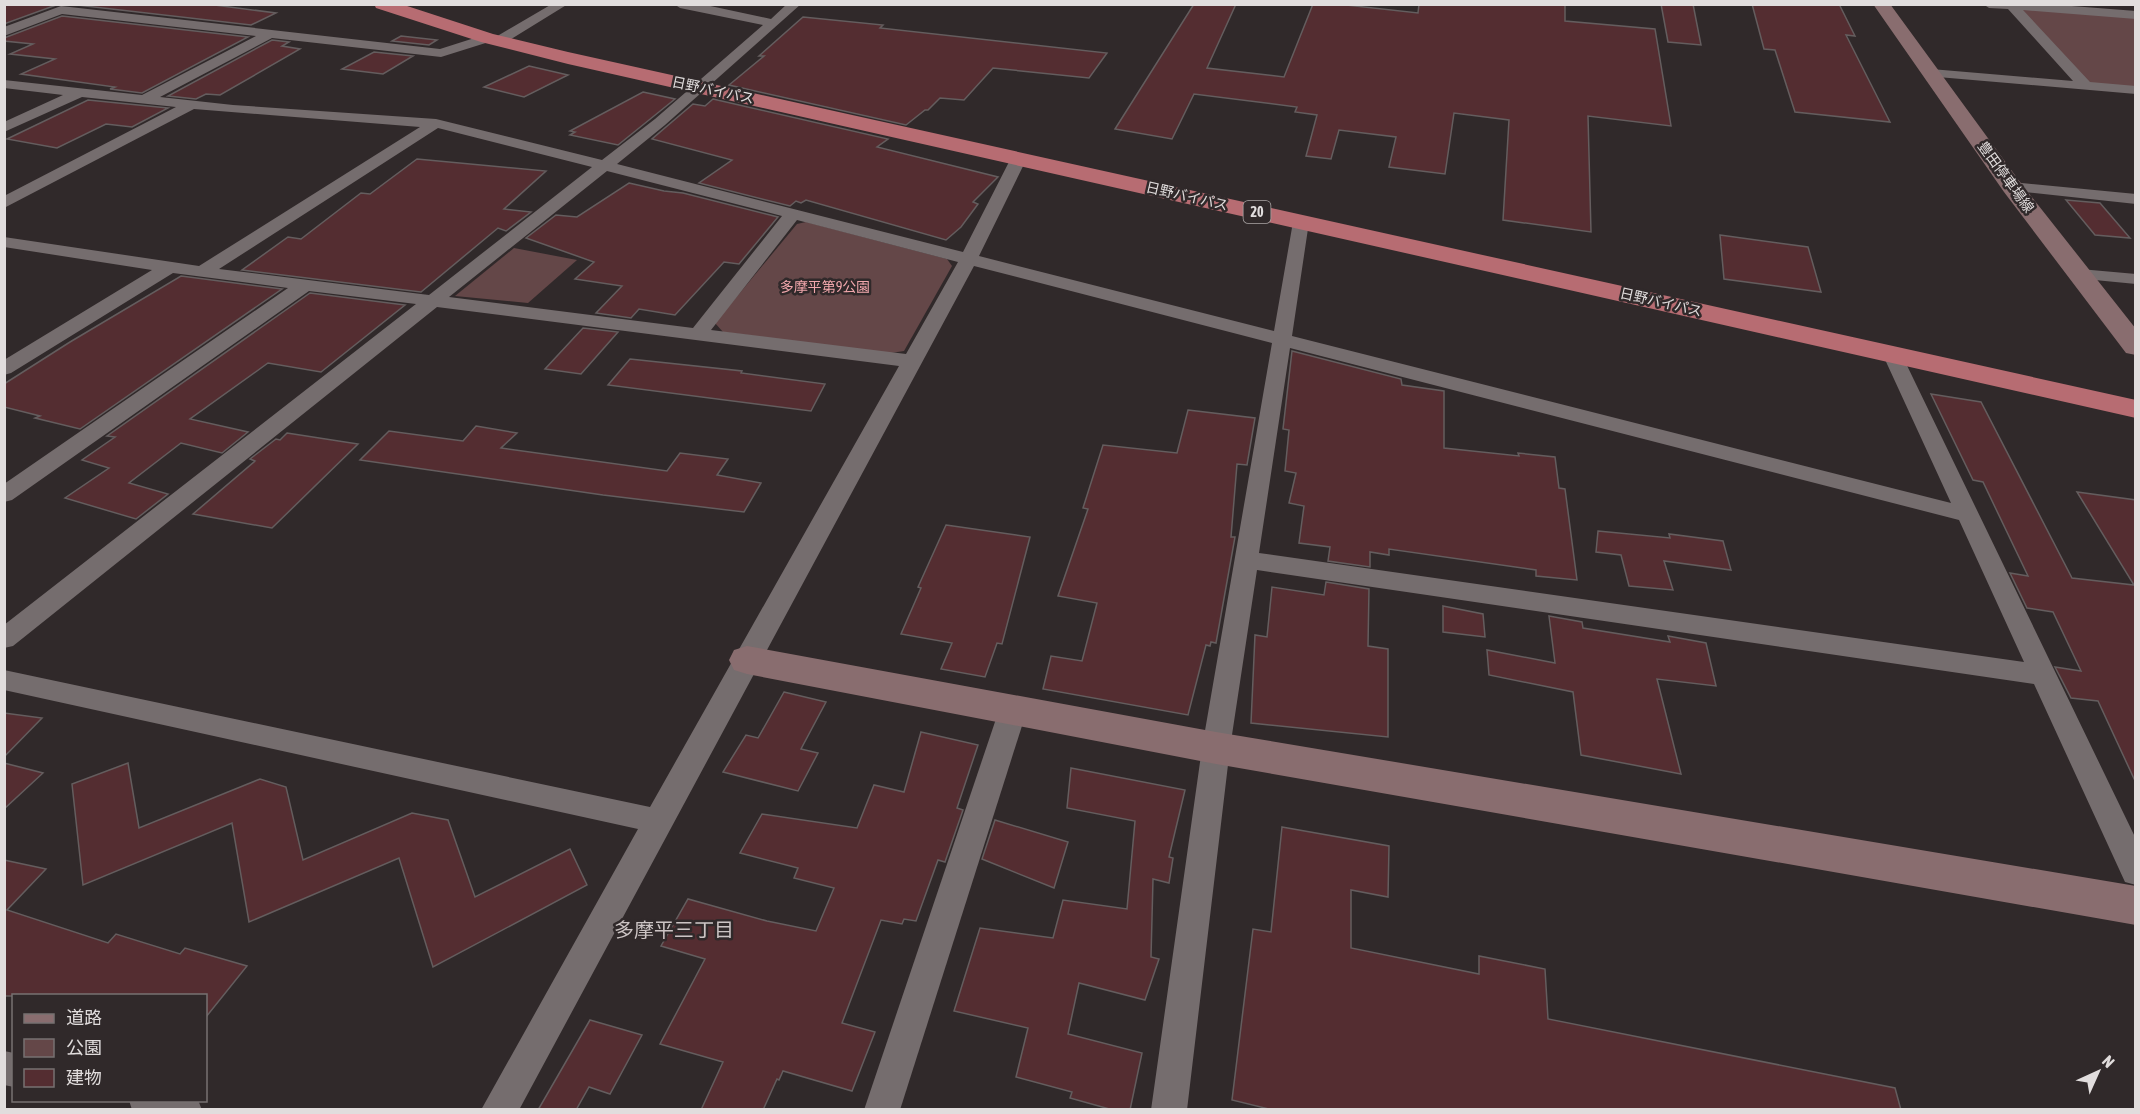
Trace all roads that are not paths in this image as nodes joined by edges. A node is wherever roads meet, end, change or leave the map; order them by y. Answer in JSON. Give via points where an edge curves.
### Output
{"nodes":[{"id":1,"x":107,"y":4,"type":"edge"},
{"id":2,"x":382,"y":4,"type":"edge"},
{"id":3,"x":562,"y":4,"type":"edge"},
{"id":4,"x":680,"y":4,"type":"edge"},
{"id":5,"x":795,"y":4,"type":"edge"},
{"id":6,"x":1881,"y":4,"type":"edge"},
{"id":7,"x":1989,"y":4,"type":"edge"},
{"id":8,"x":2012,"y":6,"type":"junction"},
{"id":9,"x":88,"y":13,"type":"junction"},
{"id":10,"x":2136,"y":15,"type":"edge"},
{"id":11,"x":772,"y":23,"type":"junction"},
{"id":12,"x":4,"y":32,"type":"edge"},
{"id":13,"x":268,"y":34,"type":"junction"},
{"id":14,"x":493,"y":40,"type":"junction"},
{"id":15,"x":1931,"y":73,"type":"junction"},
{"id":16,"x":4,"y":84,"type":"edge"},
{"id":17,"x":2085,"y":85,"type":"junction"},
{"id":18,"x":702,"y":87,"type":"junction"},
{"id":19,"x":2136,"y":90,"type":"edge"},
{"id":20,"x":79,"y":92,"type":"junction"},
{"id":21,"x":145,"y":99,"type":"junction"},
{"id":22,"x":190,"y":105,"type":"junction"},
{"id":23,"x":436,"y":123,"type":"junction"},
{"id":24,"x":4,"y":128,"type":"edge"},
{"id":25,"x":1019,"y":158,"type":"junction"},
{"id":26,"x":604,"y":164,"type":"junction"},
{"id":27,"x":2012,"y":187,"type":"junction"},
{"id":28,"x":2136,"y":199,"type":"edge"},
{"id":29,"x":4,"y":203,"type":"edge"},
{"id":30,"x":794,"y":213,"type":"junction"},
{"id":31,"x":1301,"y":222,"type":"junction"},
{"id":32,"x":4,"y":242,"type":"edge"},
{"id":33,"x":969,"y":258,"type":"junction"},
{"id":34,"x":168,"y":268,"type":"junction"},
{"id":35,"x":202,"y":272,"type":"junction"},
{"id":36,"x":2080,"y":274,"type":"junction"},
{"id":37,"x":2136,"y":279,"type":"edge"},
{"id":38,"x":304,"y":285,"type":"junction"},
{"id":39,"x":433,"y":300,"type":"junction"},
{"id":40,"x":698,"y":334,"type":"junction"},
{"id":41,"x":1281,"y":340,"type":"junction"},
{"id":42,"x":2136,"y":347,"type":"edge"},
{"id":43,"x":1892,"y":353,"type":"junction"},
{"id":44,"x":911,"y":361,"type":"junction"},
{"id":45,"x":4,"y":369,"type":"edge"},
{"id":46,"x":2136,"y":409,"type":"edge"},
{"id":47,"x":4,"y":495,"type":"edge"},
{"id":48,"x":1968,"y":515,"type":"junction"},
{"id":49,"x":1247,"y":560,"type":"junction"},
{"id":50,"x":4,"y":639,"type":"edge"},
{"id":51,"x":747,"y":660,"type":"junction"},
{"id":52,"x":2043,"y":675,"type":"junction"},
{"id":53,"x":4,"y":680,"type":"edge"},
{"id":54,"x":1013,"y":710,"type":"junction"},
{"id":55,"x":1216,"y":748,"type":"junction"},
{"id":56,"x":658,"y":821,"type":"junction"},
{"id":57,"x":2136,"y":872,"type":"edge"},
{"id":58,"x":2136,"y":906,"type":"edge"},
{"id":59,"x":150,"y":1102,"type":"edge"},
{"id":60,"x":184,"y":1110,"type":"edge"},
{"id":61,"x":499,"y":1110,"type":"edge"},
{"id":62,"x":882,"y":1110,"type":"edge"},
{"id":63,"x":1169,"y":1110,"type":"edge"}],
"edges":[{"from":1,"to":9,"type":"street"},
{"from":2,"to":14,"type":"highway","name":"日野バイパス","number":"20"},
{"from":3,"to":14,"type":"street"},
{"from":4,"to":11,"type":"street"},
{"from":5,"to":11,"type":"street"},
{"from":6,"to":15,"type":"main road","name":"豊田停車場線"},
{"from":7,"to":8,"type":"street"},
{"from":8,"to":10,"type":"street"},
{"from":8,"to":17,"type":"street"},
{"from":9,"to":12,"type":"street","via":[[61,10]]},
{"from":9,"to":13,"type":"street"},
{"from":11,"to":18,"type":"street"},
{"from":13,"to":14,"type":"street","via":[[441,53]]},
{"from":13,"to":21,"type":"street"},
{"from":14,"to":18,"type":"highway","name":"日野バイパス","number":"20"},
{"from":15,"to":17,"type":"street"},
{"from":15,"to":27,"type":"main road","name":"豊田停車場線"},
{"from":16,"to":20,"type":"street"},
{"from":17,"to":19,"type":"street"},
{"from":18,"to":25,"type":"highway","name":"日野バイパス","number":"20"},
{"from":18,"to":26,"type":"street"},
{"from":20,"to":21,"type":"street"},
{"from":20,"to":24,"type":"street"},
{"from":21,"to":22,"type":"street"},
{"from":22,"to":23,"type":"street"},
{"from":22,"to":29,"type":"street"},
{"from":23,"to":26,"type":"street"},
{"from":23,"to":35,"type":"street"},
{"from":25,"to":31,"type":"highway","name":"日野バイパス","number":"20"},
{"from":25,"to":33,"type":"street"},
{"from":26,"to":30,"type":"street"},
{"from":26,"to":39,"type":"street"},
{"from":27,"to":28,"type":"street"},
{"from":27,"to":36,"type":"main road","name":"豊田停車場線"},
{"from":30,"to":33,"type":"street"},
{"from":30,"to":40,"type":"street"},
{"from":31,"to":41,"type":"street"},
{"from":31,"to":43,"type":"highway","name":"日野バイパス","number":"20"},
{"from":32,"to":34,"type":"street"},
{"from":33,"to":41,"type":"street"},
{"from":33,"to":44,"type":"street"},
{"from":34,"to":35,"type":"street"},
{"from":34,"to":45,"type":"street"},
{"from":35,"to":38,"type":"street"},
{"from":36,"to":37,"type":"street"},
{"from":36,"to":42,"type":"main road","name":"豊田停車場線"},
{"from":38,"to":39,"type":"street"},
{"from":38,"to":47,"type":"street"},
{"from":39,"to":40,"type":"street"},
{"from":39,"to":50,"type":"street"},
{"from":40,"to":44,"type":"street"},
{"from":41,"to":48,"type":"street"},
{"from":41,"to":49,"type":"street"},
{"from":43,"to":46,"type":"highway","name":"日野バイパス","number":"20"},
{"from":43,"to":48,"type":"street"},
{"from":44,"to":51,"type":"street"},
{"from":48,"to":52,"type":"street"},
{"from":49,"to":52,"type":"street"},
{"from":49,"to":55,"type":"street"},
{"from":51,"to":54,"type":"main road"},
{"from":51,"to":56,"type":"street"},
{"from":52,"to":57,"type":"street"},
{"from":53,"to":56,"type":"street"},
{"from":54,"to":55,"type":"main road"},
{"from":54,"to":62,"type":"street"},
{"from":55,"to":58,"type":"main road"},
{"from":55,"to":63,"type":"street"},
{"from":56,"to":61,"type":"street"},
{"from":59,"to":60,"type":"street"}]}
